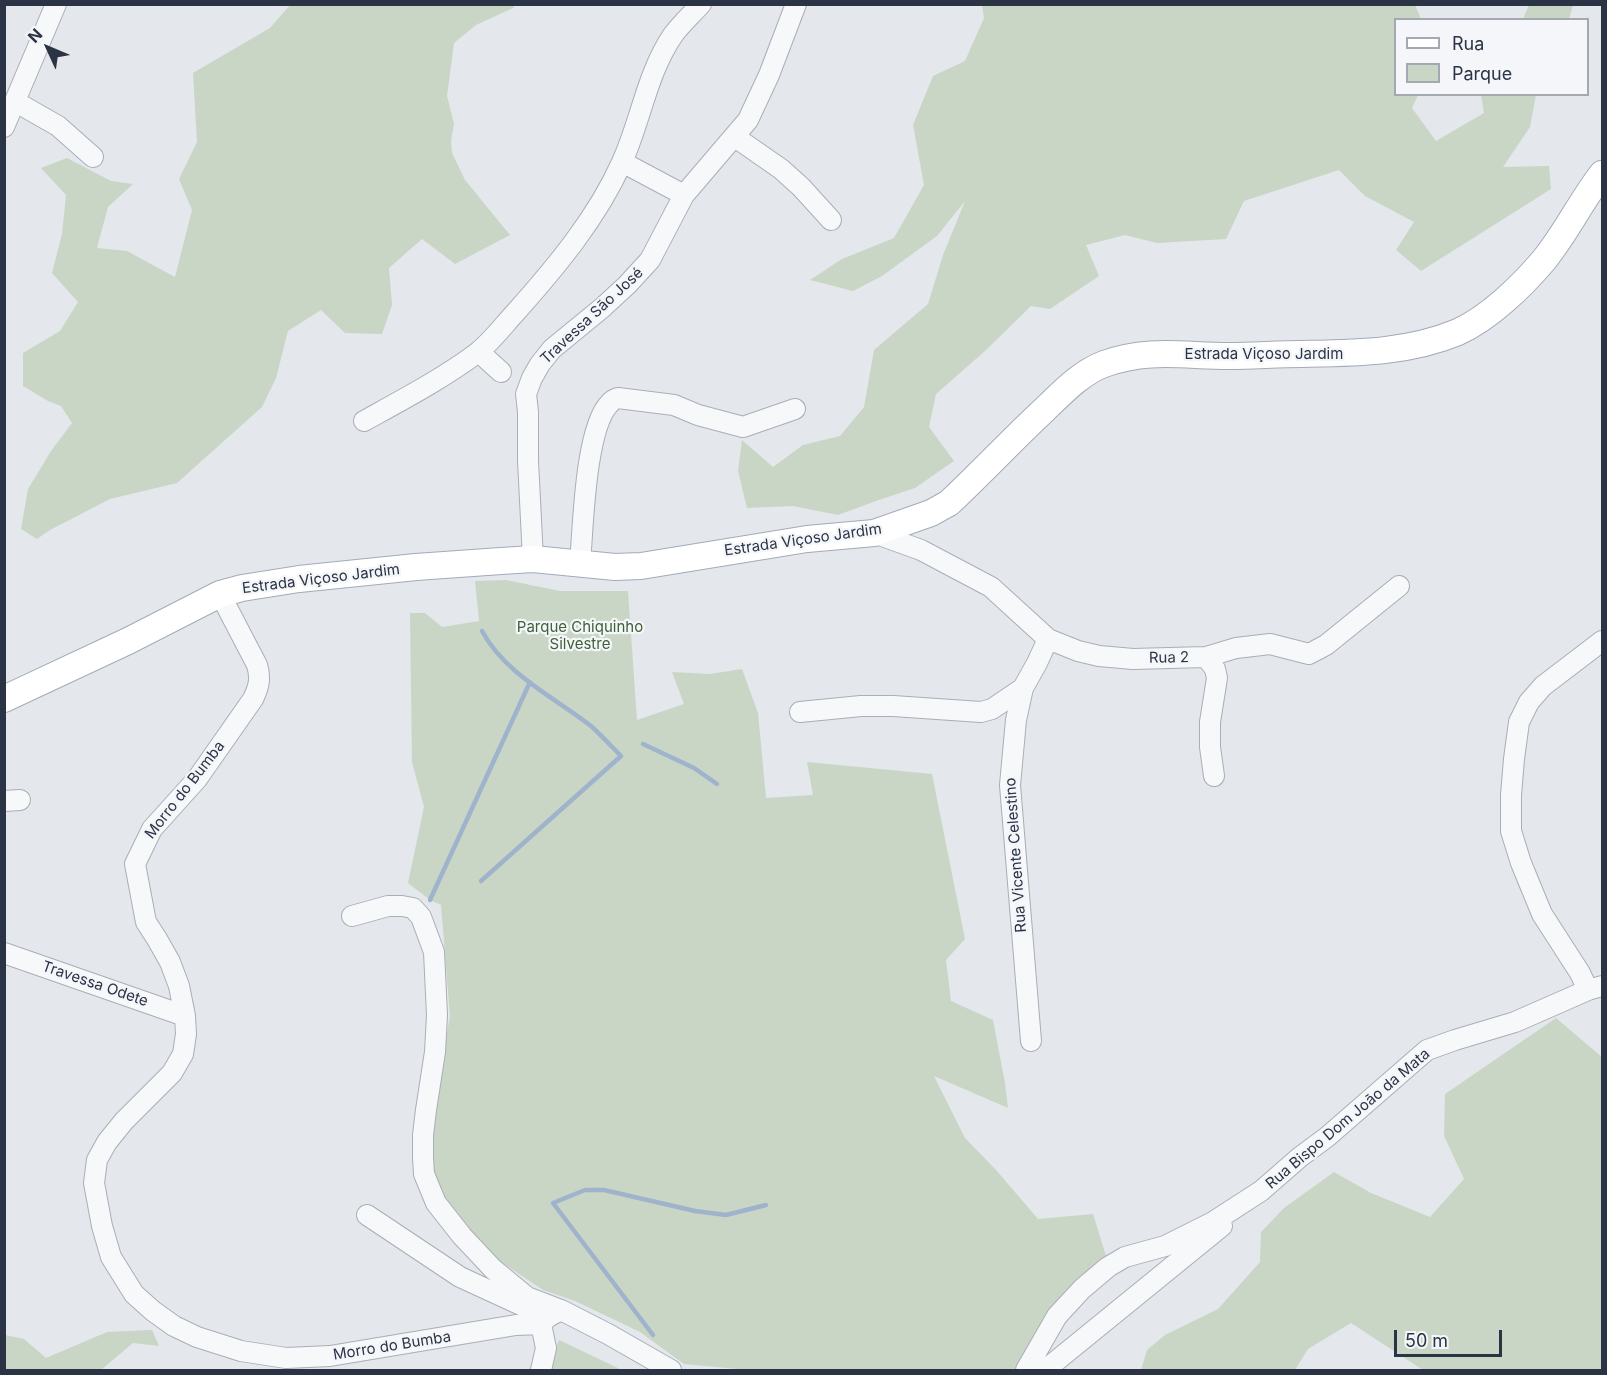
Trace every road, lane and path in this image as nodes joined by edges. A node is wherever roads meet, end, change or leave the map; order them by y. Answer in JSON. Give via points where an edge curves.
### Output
{"nodes":[{"id":1,"x":56,"y":4,"type":"edge"},
{"id":2,"x":701,"y":4,"type":"edge"},
{"id":3,"x":796,"y":4,"type":"edge"},
{"id":4,"x":15,"y":102,"type":"junction"},
{"id":5,"x":4,"y":127,"type":"edge"},
{"id":6,"x":735,"y":137,"type":"junction"},
{"id":7,"x":93,"y":157,"type":"dead end"},
{"id":8,"x":622,"y":162,"type":"junction"},
{"id":9,"x":1602,"y":174,"type":"edge"},
{"id":10,"x":684,"y":195,"type":"junction"},
{"id":11,"x":831,"y":220,"type":"dead end"},
{"id":12,"x":478,"y":352,"type":"junction"},
{"id":13,"x":501,"y":372,"type":"dead end"},
{"id":14,"x":795,"y":409,"type":"dead end"},
{"id":15,"x":364,"y":421,"type":"dead end"},
{"id":16,"x":874,"y":533,"type":"junction"},
{"id":17,"x":533,"y":560,"type":"junction"},
{"id":18,"x":580,"y":564,"type":"junction"},
{"id":19,"x":1399,"y":586,"type":"dead end"},
{"id":20,"x":220,"y":594,"type":"junction"},
{"id":21,"x":1048,"y":639,"type":"junction"},
{"id":22,"x":1602,"y":641,"type":"edge"},
{"id":23,"x":1206,"y":657,"type":"junction"},
{"id":24,"x":1023,"y":688,"type":"junction"},
{"id":25,"x":4,"y":699,"type":"edge"},
{"id":26,"x":800,"y":712,"type":"dead end"},
{"id":27,"x":1214,"y":777,"type":"dead end"},
{"id":28,"x":352,"y":916,"type":"dead end"},
{"id":29,"x":7,"y":960,"type":"edge"},
{"id":30,"x":1595,"y":988,"type":"edge"},
{"id":31,"x":184,"y":1016,"type":"junction"},
{"id":32,"x":1031,"y":1041,"type":"dead end"},
{"id":33,"x":1261,"y":1191,"type":"junction"},
{"id":34,"x":367,"y":1215,"type":"dead end"},
{"id":35,"x":550,"y":1317,"type":"junction"},
{"id":36,"x":541,"y":1371,"type":"edge"},
{"id":37,"x":671,"y":1371,"type":"edge"},
{"id":38,"x":1026,"y":1371,"type":"edge"},
{"id":39,"x":1045,"y":1371,"type":"edge"}],
"edges":[{"from":1,"to":4,"type":"street"},
{"from":2,"to":8,"type":"street","via":[[664,52]]},
{"from":3,"to":6,"type":"street","name":"Travessa São José","via":[[756,105]]},
{"from":4,"to":5,"type":"street"},
{"from":4,"to":7,"type":"street","via":[[58,126]]},
{"from":6,"to":10,"type":"street","name":"Travessa São José"},
{"from":6,"to":11,"type":"street","via":[[782,169]]},
{"from":8,"to":10,"type":"street"},
{"from":8,"to":12,"type":"street","via":[[607,193],[570,248]]},
{"from":9,"to":16,"type":"main road","name":"Estrada Viçoso Jardim","via":[[1545,259],[1508,297],[1458,332],[1401,349],[1228,356],[1154,354],[1102,365],[1083,375],[1057,398],[949,503]]},
{"from":10,"to":17,"type":"street","name":"Travessa São José","via":[[651,260],[552,349],[531,378],[526,394]]},
{"from":12,"to":13,"type":"street"},
{"from":12,"to":15,"type":"street"},
{"from":14,"to":18,"type":"street","via":[[744,427],[674,405],[618,398],[610,402],[600,418],[591,450]]},
{"from":16,"to":18,"type":"main road","name":"Estrada Viçoso Jardim","via":[[641,566]]},
{"from":16,"to":21,"type":"street","via":[[921,550],[991,587]]},
{"from":17,"to":18,"type":"main road","name":"Estrada Viçoso Jardim"},
{"from":17,"to":20,"type":"main road","name":"Estrada Viçoso Jardim","via":[[299,579]]},
{"from":19,"to":23,"type":"street","via":[[1326,645],[1309,654],[1270,644]]},
{"from":20,"to":25,"type":"main road","name":"Estrada Viçoso Jardim"},
{"from":20,"to":31,"type":"street","name":"Morro do Bumba","via":[[257,665],[259,687],[197,779],[152,829],[135,864],[146,922],[170,962]]},
{"from":21,"to":23,"type":"street","name":"Rua 2","via":[[1099,656]]},
{"from":21,"to":24,"type":"street","name":"Rua Vicente Celestino"},
{"from":22,"to":30,"type":"street","via":[[1543,686],[1529,702],[1519,722],[1511,795],[1511,831],[1542,914],[1580,973]]},
{"from":23,"to":27,"type":"street","name":"Rua 2","via":[[1217,678],[1210,722]]},
{"from":24,"to":26,"type":"street","via":[[981,712],[893,706]]},
{"from":24,"to":32,"type":"street","name":"Rua Vicente Celestino","via":[[1010,785]]},
{"from":28,"to":35,"type":"street","via":[[402,906],[421,917],[434,952],[437,1015],[423,1135],[424,1174],[436,1203],[462,1236],[493,1269]]},
{"from":29,"to":31,"type":"street","name":"Travessa Odete"},
{"from":30,"to":33,"type":"street","name":"Rua Bispo Dom João da Mata","via":[[1515,1022],[1426,1050]]},
{"from":31,"to":35,"type":"street","name":"Morro do Bumba","via":[[183,1054],[172,1073],[107,1142],[97,1160],[94,1183],[111,1257],[134,1294],[153,1311],[196,1336],[286,1358],[330,1356]]},
{"from":33,"to":38,"type":"street","name":"Rua Bispo Dom João da Mata","via":[[1213,1222],[1165,1246],[1125,1257],[1108,1267],[1057,1316]]},
{"from":33,"to":39,"type":"street","name":"Rua Bispo Dom João da Mata"},
{"from":34,"to":35,"type":"street","via":[[460,1277]]},
{"from":35,"to":36,"type":"street"},
{"from":35,"to":37,"type":"street","via":[[608,1334]]}]}
